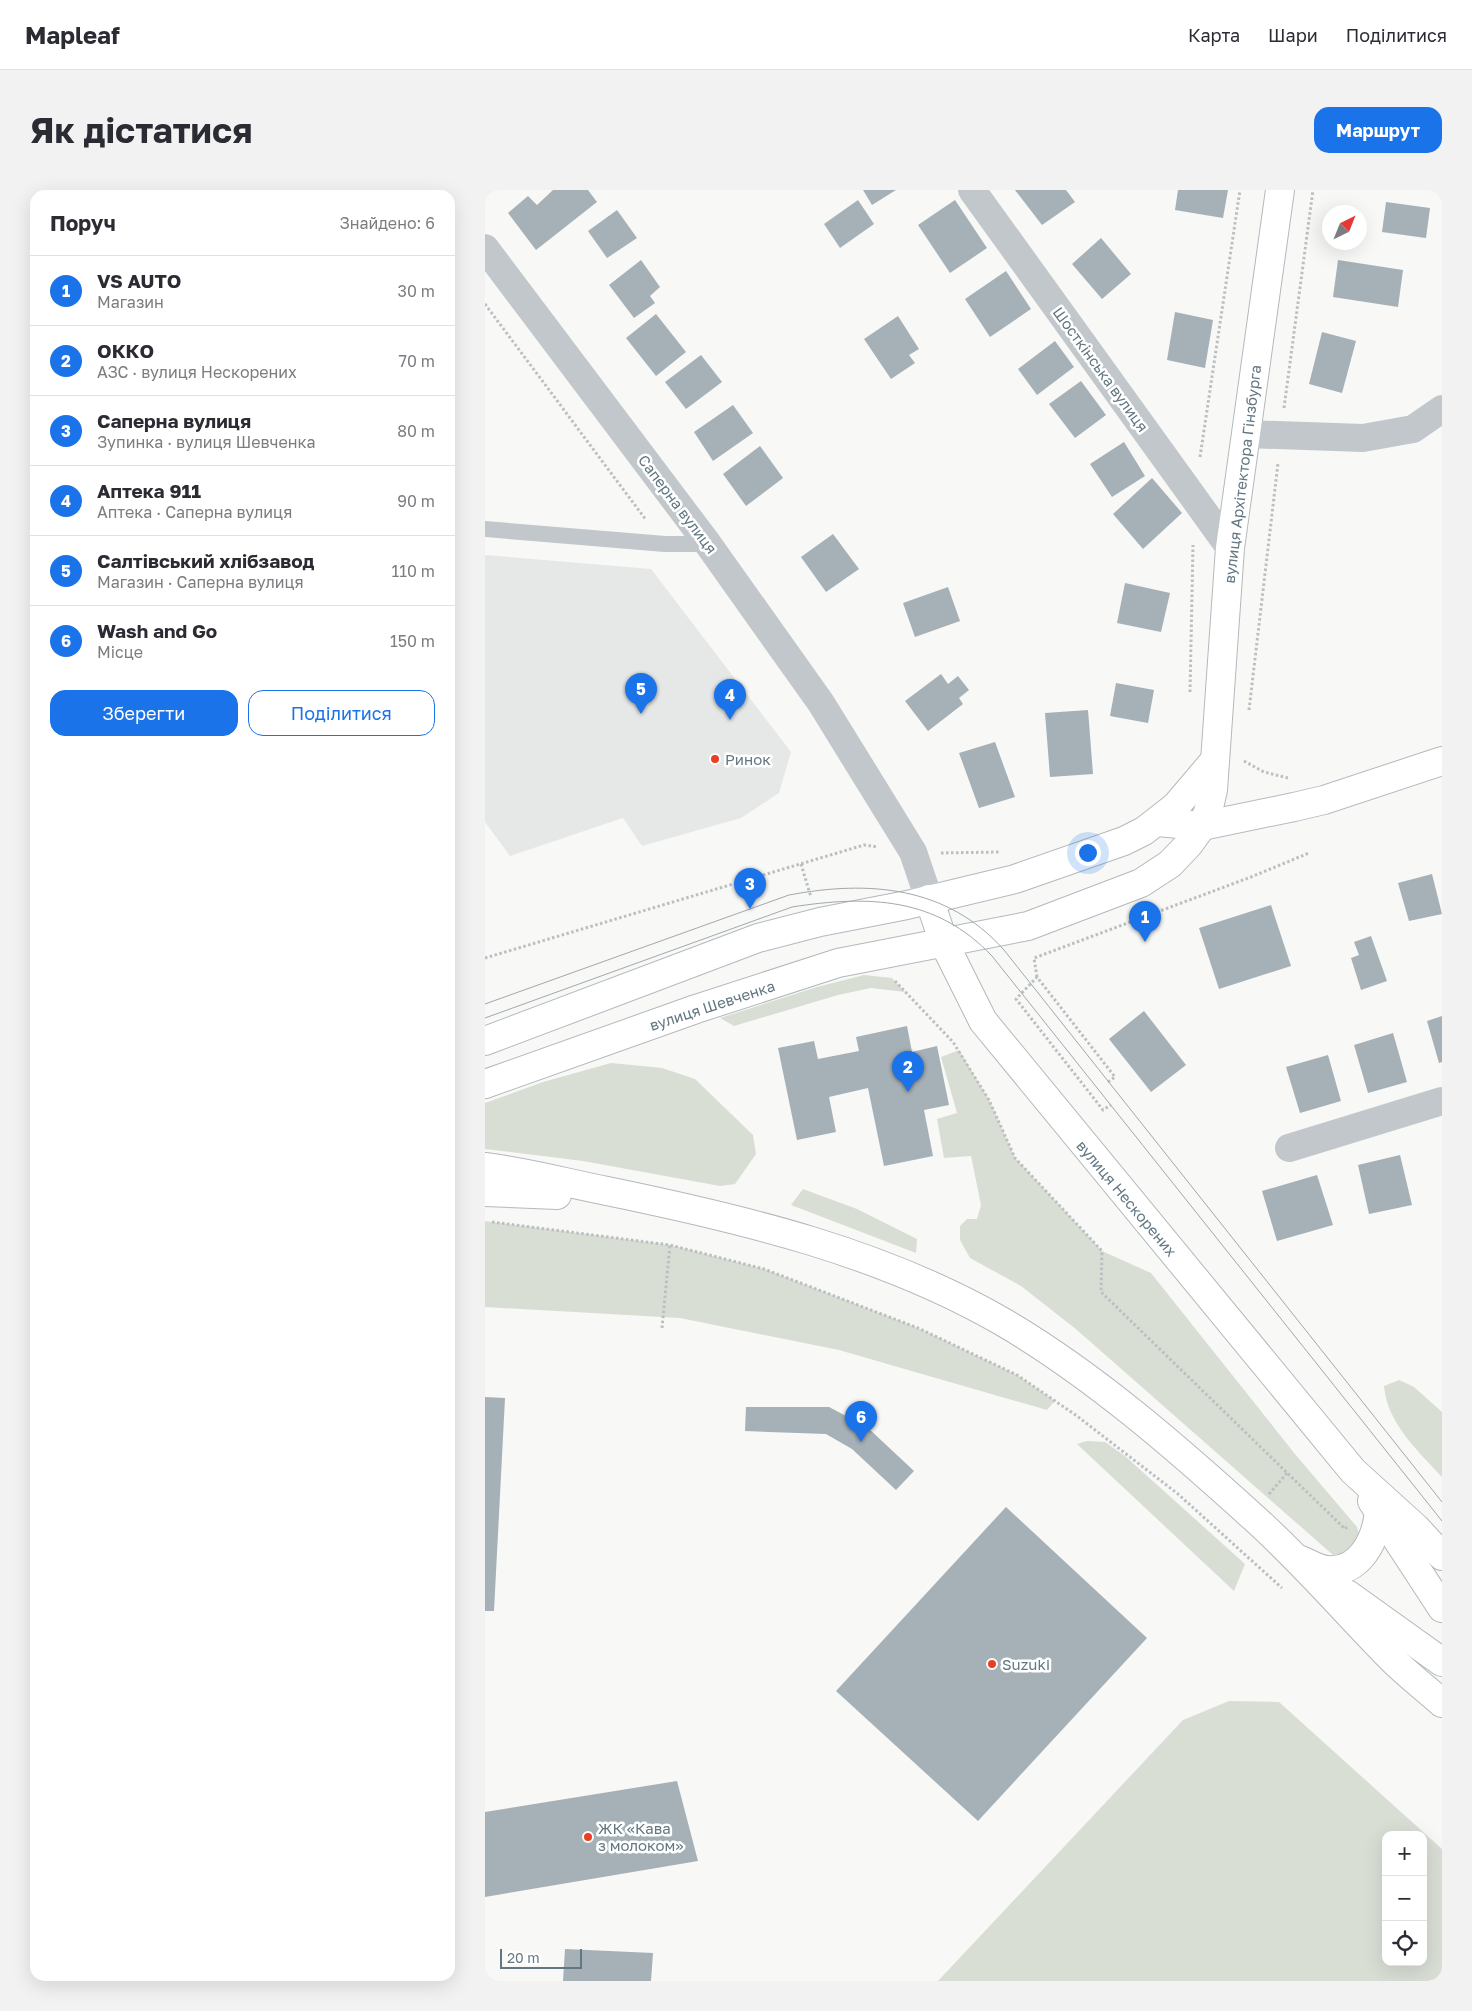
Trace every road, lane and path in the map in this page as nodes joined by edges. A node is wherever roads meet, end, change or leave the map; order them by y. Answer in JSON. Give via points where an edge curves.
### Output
{"nodes":[{"id":1,"x":972,"y":190,"type":"edge"},
{"id":2,"x":1240,"y":190,"type":"edge"},
{"id":3,"x":1279,"y":190,"type":"edge"},
{"id":4,"x":1313,"y":190,"type":"edge"},
{"id":5,"x":485,"y":248,"type":"edge"},
{"id":6,"x":485,"y":304,"type":"edge"},
{"id":7,"x":1442,"y":409,"type":"edge"},
{"id":8,"x":1246,"y":434,"type":"junction"},
{"id":9,"x":1281,"y":435,"type":"junction"},
{"id":10,"x":1194,"y":498,"type":"junction"},
{"id":11,"x":485,"y":528,"type":"edge"},
{"id":12,"x":665,"y":544,"type":"junction"},
{"id":13,"x":708,"y":544,"type":"junction"},
{"id":14,"x":1230,"y":548,"type":"junction"},
{"id":15,"x":1190,"y":698,"type":"dead end"},
{"id":16,"x":1249,"y":711,"type":"dead end"},
{"id":17,"x":1244,"y":751,"type":"dead end"},
{"id":18,"x":1215,"y":760,"type":"junction"},
{"id":19,"x":1442,"y":762,"type":"edge"},
{"id":20,"x":1288,"y":778,"type":"dead end"},
{"id":21,"x":1157,"y":822,"type":"junction"},
{"id":22,"x":1201,"y":826,"type":"junction"},
{"id":23,"x":913,"y":852,"type":"junction"},
{"id":24,"x":1008,"y":852,"type":"dead end"},
{"id":25,"x":1309,"y":853,"type":"dead end"},
{"id":26,"x":801,"y":864,"type":"junction"},
{"id":27,"x":929,"y":899,"type":"junction"},
{"id":28,"x":814,"y":904,"type":"dead end"},
{"id":29,"x":944,"y":942,"type":"junction"},
{"id":30,"x":485,"y":958,"type":"edge"},
{"id":31,"x":1037,"y":977,"type":"junction"},
{"id":32,"x":892,"y":978,"type":"dead end"},
{"id":33,"x":485,"y":1041,"type":"edge"},
{"id":34,"x":1109,"y":1082,"type":"dead end"},
{"id":35,"x":485,"y":1084,"type":"edge"},
{"id":36,"x":1442,"y":1101,"type":"edge"},
{"id":37,"x":1111,"y":1105,"type":"dead end"},
{"id":38,"x":1289,"y":1148,"type":"dead end"},
{"id":39,"x":485,"y":1167,"type":"edge"},
{"id":40,"x":485,"y":1192,"type":"edge"},
{"id":41,"x":649,"y":1200,"type":"junction"},
{"id":42,"x":485,"y":1222,"type":"edge"},
{"id":43,"x":670,"y":1246,"type":"junction"},
{"id":44,"x":662,"y":1328,"type":"dead end"},
{"id":45,"x":1287,"y":1472,"type":"junction"},
{"id":46,"x":1358,"y":1476,"type":"junction"},
{"id":47,"x":1267,"y":1496,"type":"dead end"},
{"id":48,"x":1379,"y":1512,"type":"junction"},
{"id":49,"x":1352,"y":1521,"type":"dead end"},
{"id":50,"x":1442,"y":1556,"type":"edge"},
{"id":51,"x":1299,"y":1559,"type":"junction"},
{"id":52,"x":1276,"y":1582,"type":"dead end"},
{"id":53,"x":1442,"y":1608,"type":"edge"},
{"id":54,"x":1442,"y":1662,"type":"edge"},
{"id":55,"x":1442,"y":1703,"type":"edge"}],
"edges":[{"from":1,"to":10,"type":"street","name":"Шосткінська вулиця"},
{"from":2,"to":10,"type":"path"},
{"from":3,"to":8,"type":"main road","name":"вулиця Архітектора Гінзбурга"},
{"from":4,"to":9,"type":"path"},
{"from":5,"to":13,"type":"street","name":"Саперна вулиця"},
{"from":6,"to":12,"type":"path"},
{"from":7,"to":9,"type":"street","via":[[1413,429],[1363,438]]},
{"from":8,"to":9,"type":"street"},
{"from":8,"to":14,"type":"main road","name":"вулиця Архітектора Гінзбурга"},
{"from":9,"to":16,"type":"path"},
{"from":10,"to":14,"type":"street","name":"Шосткінська вулиця"},
{"from":10,"to":15,"type":"path"},
{"from":11,"to":12,"type":"lane"},
{"from":12,"to":13,"type":"lane"},
{"from":13,"to":23,"type":"street","name":"Саперна вулиця","via":[[821,703]]},
{"from":14,"to":18,"type":"main road","name":"вулиця Архітектора Гінзбурга"},
{"from":17,"to":20,"type":"path","via":[[1243,761],[1264,772]]},
{"from":18,"to":21,"type":"main road","via":[[1176,806]]},
{"from":18,"to":22,"type":"main road","name":"вулиця Архітектора Гінзбурга","via":[[1213,790]]},
{"from":19,"to":22,"type":"main road","via":[[1324,800]]},
{"from":21,"to":22,"type":"main road"},
{"from":21,"to":27,"type":"main road","via":[[1124,841],[1048,869],[1015,880]]},
{"from":22,"to":29,"type":"main road","name":"вулиця Шевченка","via":[[1170,864],[1141,883],[1028,926]]},
{"from":23,"to":24,"type":"path"},
{"from":23,"to":26,"type":"path","via":[[864,845]]},
{"from":23,"to":27,"type":"street","name":"Саперна вулиця"},
{"from":25,"to":31,"type":"path","via":[[1251,878],[1034,958]]},
{"from":26,"to":28,"type":"path"},
{"from":26,"to":30,"type":"path"},
{"from":27,"to":29,"type":"main road","name":"вулиця Нескорених"},
{"from":27,"to":33,"type":"main road","via":[[759,938]]},
{"from":29,"to":35,"type":"main road","name":"вулиця Шевченка","via":[[838,963],[696,1009]]},
{"from":29,"to":46,"type":"main road","name":"вулиця Нескорених","via":[[983,1021]]},
{"from":31,"to":34,"type":"path","via":[[1115,1077]]},
{"from":31,"to":37,"type":"path","via":[[1016,999],[1103,1110]]},
{"from":32,"to":45,"type":"path","via":[[953,1042],[989,1100],[1015,1158],[1102,1251],[1101,1292]]},
{"from":36,"to":38,"type":"street"},
{"from":39,"to":41,"type":"main road"},
{"from":40,"to":41,"type":"main road"},
{"from":41,"to":51,"type":"main road","via":[[758,1224],[861,1258],[1001,1321],[1102,1389]]},
{"from":42,"to":43,"type":"path"},
{"from":43,"to":44,"type":"path"},
{"from":43,"to":52,"type":"path","via":[[764,1269],[918,1328],[1017,1375],[1077,1416],[1178,1494]]},
{"from":45,"to":47,"type":"path"},
{"from":45,"to":49,"type":"path","via":[[1345,1529]]},
{"from":46,"to":48,"type":"main road","name":"вулиця Нескорених"},
{"from":46,"to":50,"type":"main road","name":"вулиця Нескорених"},
{"from":48,"to":51,"type":"main road","via":[[1369,1546],[1357,1562],[1342,1569],[1326,1570]]},
{"from":48,"to":53,"type":"main road","name":"вулиця Нескорених"},
{"from":51,"to":54,"type":"main road"},
{"from":51,"to":55,"type":"main road","via":[[1389,1656]]}]}
